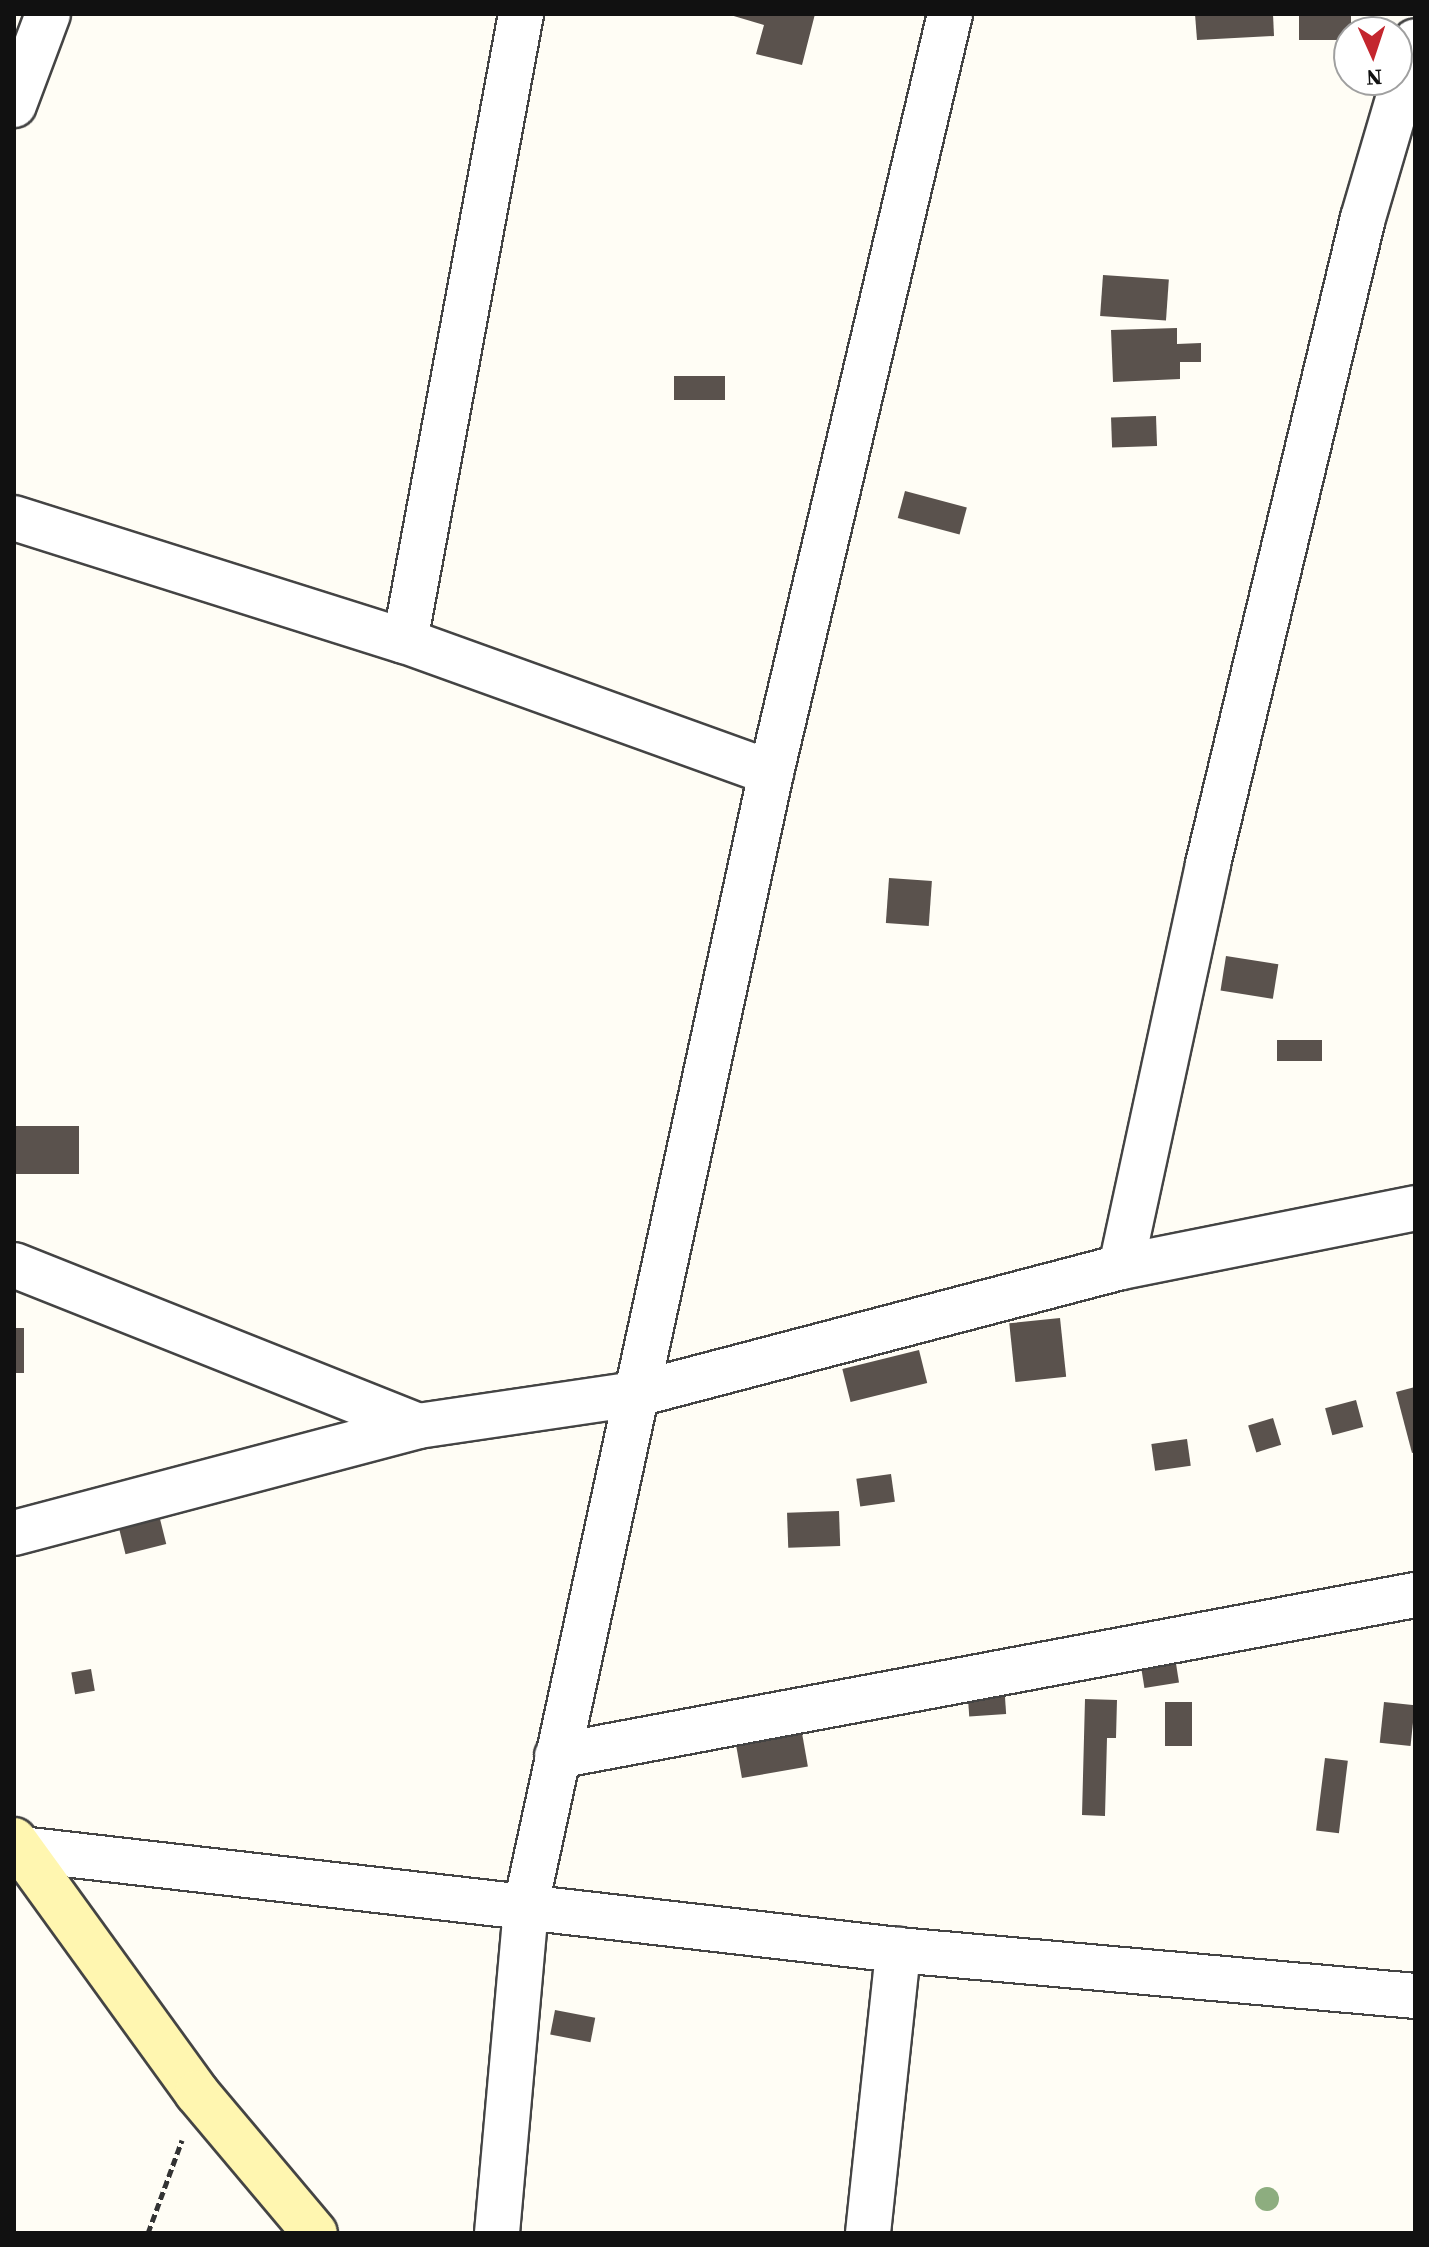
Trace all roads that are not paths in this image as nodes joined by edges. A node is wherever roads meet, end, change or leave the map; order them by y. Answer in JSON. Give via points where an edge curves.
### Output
{"nodes":[{"id":1,"x":48,"y":14,"type":"edge"},
{"id":2,"x":521,"y":14,"type":"edge"},
{"id":3,"x":950,"y":14,"type":"edge"},
{"id":4,"x":1415,"y":41,"type":"edge"},
{"id":5,"x":14,"y":105,"type":"edge"},
{"id":6,"x":14,"y":518,"type":"edge"},
{"id":7,"x":405,"y":641,"type":"junction"},
{"id":8,"x":771,"y":773,"type":"junction"},
{"id":9,"x":1415,"y":1208,"type":"edge"},
{"id":10,"x":14,"y":1265,"type":"edge"},
{"id":11,"x":1121,"y":1267,"type":"junction"},
{"id":12,"x":641,"y":1393,"type":"junction"},
{"id":13,"x":418,"y":1426,"type":"junction"},
{"id":14,"x":14,"y":1533,"type":"edge"},
{"id":15,"x":1415,"y":1595,"type":"edge"},
{"id":16,"x":557,"y":1756,"type":"junction"},
{"id":17,"x":17,"y":1845,"type":"edge"},
{"id":18,"x":526,"y":1905,"type":"junction"},
{"id":19,"x":898,"y":1950,"type":"junction"},
{"id":20,"x":1415,"y":1996,"type":"edge"},
{"id":21,"x":315,"y":2233,"type":"edge"},
{"id":22,"x":497,"y":2233,"type":"edge"},
{"id":23,"x":868,"y":2233,"type":"edge"}],
"edges":[{"from":1,"to":5,"type":"street"},
{"from":2,"to":7,"type":"street"},
{"from":3,"to":8,"type":"street"},
{"from":4,"to":11,"type":"street","via":[[1333,342],[1208,864]]},
{"from":6,"to":7,"type":"street"},
{"from":7,"to":8,"type":"street"},
{"from":8,"to":12,"type":"street"},
{"from":9,"to":11,"type":"street"},
{"from":10,"to":13,"type":"street"},
{"from":11,"to":12,"type":"street"},
{"from":12,"to":13,"type":"street"},
{"from":12,"to":16,"type":"street"},
{"from":13,"to":14,"type":"street"},
{"from":15,"to":16,"type":"street"},
{"from":16,"to":18,"type":"street"},
{"from":17,"to":18,"type":"street"},
{"from":17,"to":21,"type":"street","via":[[197,2093]]},
{"from":18,"to":19,"type":"street"},
{"from":18,"to":22,"type":"street"},
{"from":19,"to":20,"type":"street"},
{"from":19,"to":23,"type":"street"}]}
